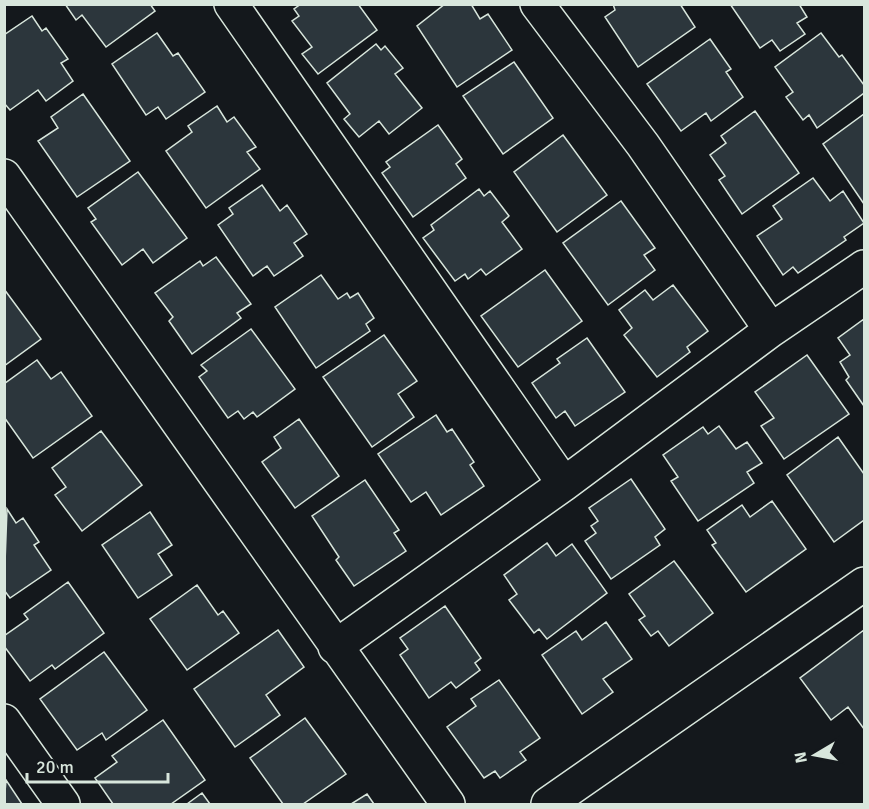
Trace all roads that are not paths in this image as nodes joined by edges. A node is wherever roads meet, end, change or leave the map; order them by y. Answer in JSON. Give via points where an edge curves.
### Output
{"nodes":[{"id":1,"x":231,"y":4,"type":"edge"},
{"id":2,"x":537,"y":4,"type":"edge"},
{"id":3,"x":4,"y":176,"type":"edge"},
{"id":4,"x":864,"y":267,"type":"edge"},
{"id":5,"x":771,"y":330,"type":"junction"},
{"id":6,"x":564,"y":484,"type":"junction"},
{"id":7,"x":864,"y":584,"type":"edge"},
{"id":8,"x":335,"y":647,"type":"junction"},
{"id":9,"x":4,"y":721,"type":"edge"},
{"id":10,"x":63,"y":804,"type":"edge"},
{"id":11,"x":448,"y":804,"type":"edge"},
{"id":12,"x":548,"y":804,"type":"edge"}],
"edges":[{"from":1,"to":6,"type":"street"},
{"from":2,"to":5,"type":"street","via":[[643,145]]},
{"from":3,"to":8,"type":"street"},
{"from":4,"to":5,"type":"street"},
{"from":5,"to":6,"type":"street"},
{"from":6,"to":8,"type":"street"},
{"from":7,"to":12,"type":"street"},
{"from":8,"to":11,"type":"street"},
{"from":9,"to":10,"type":"street"}]}
